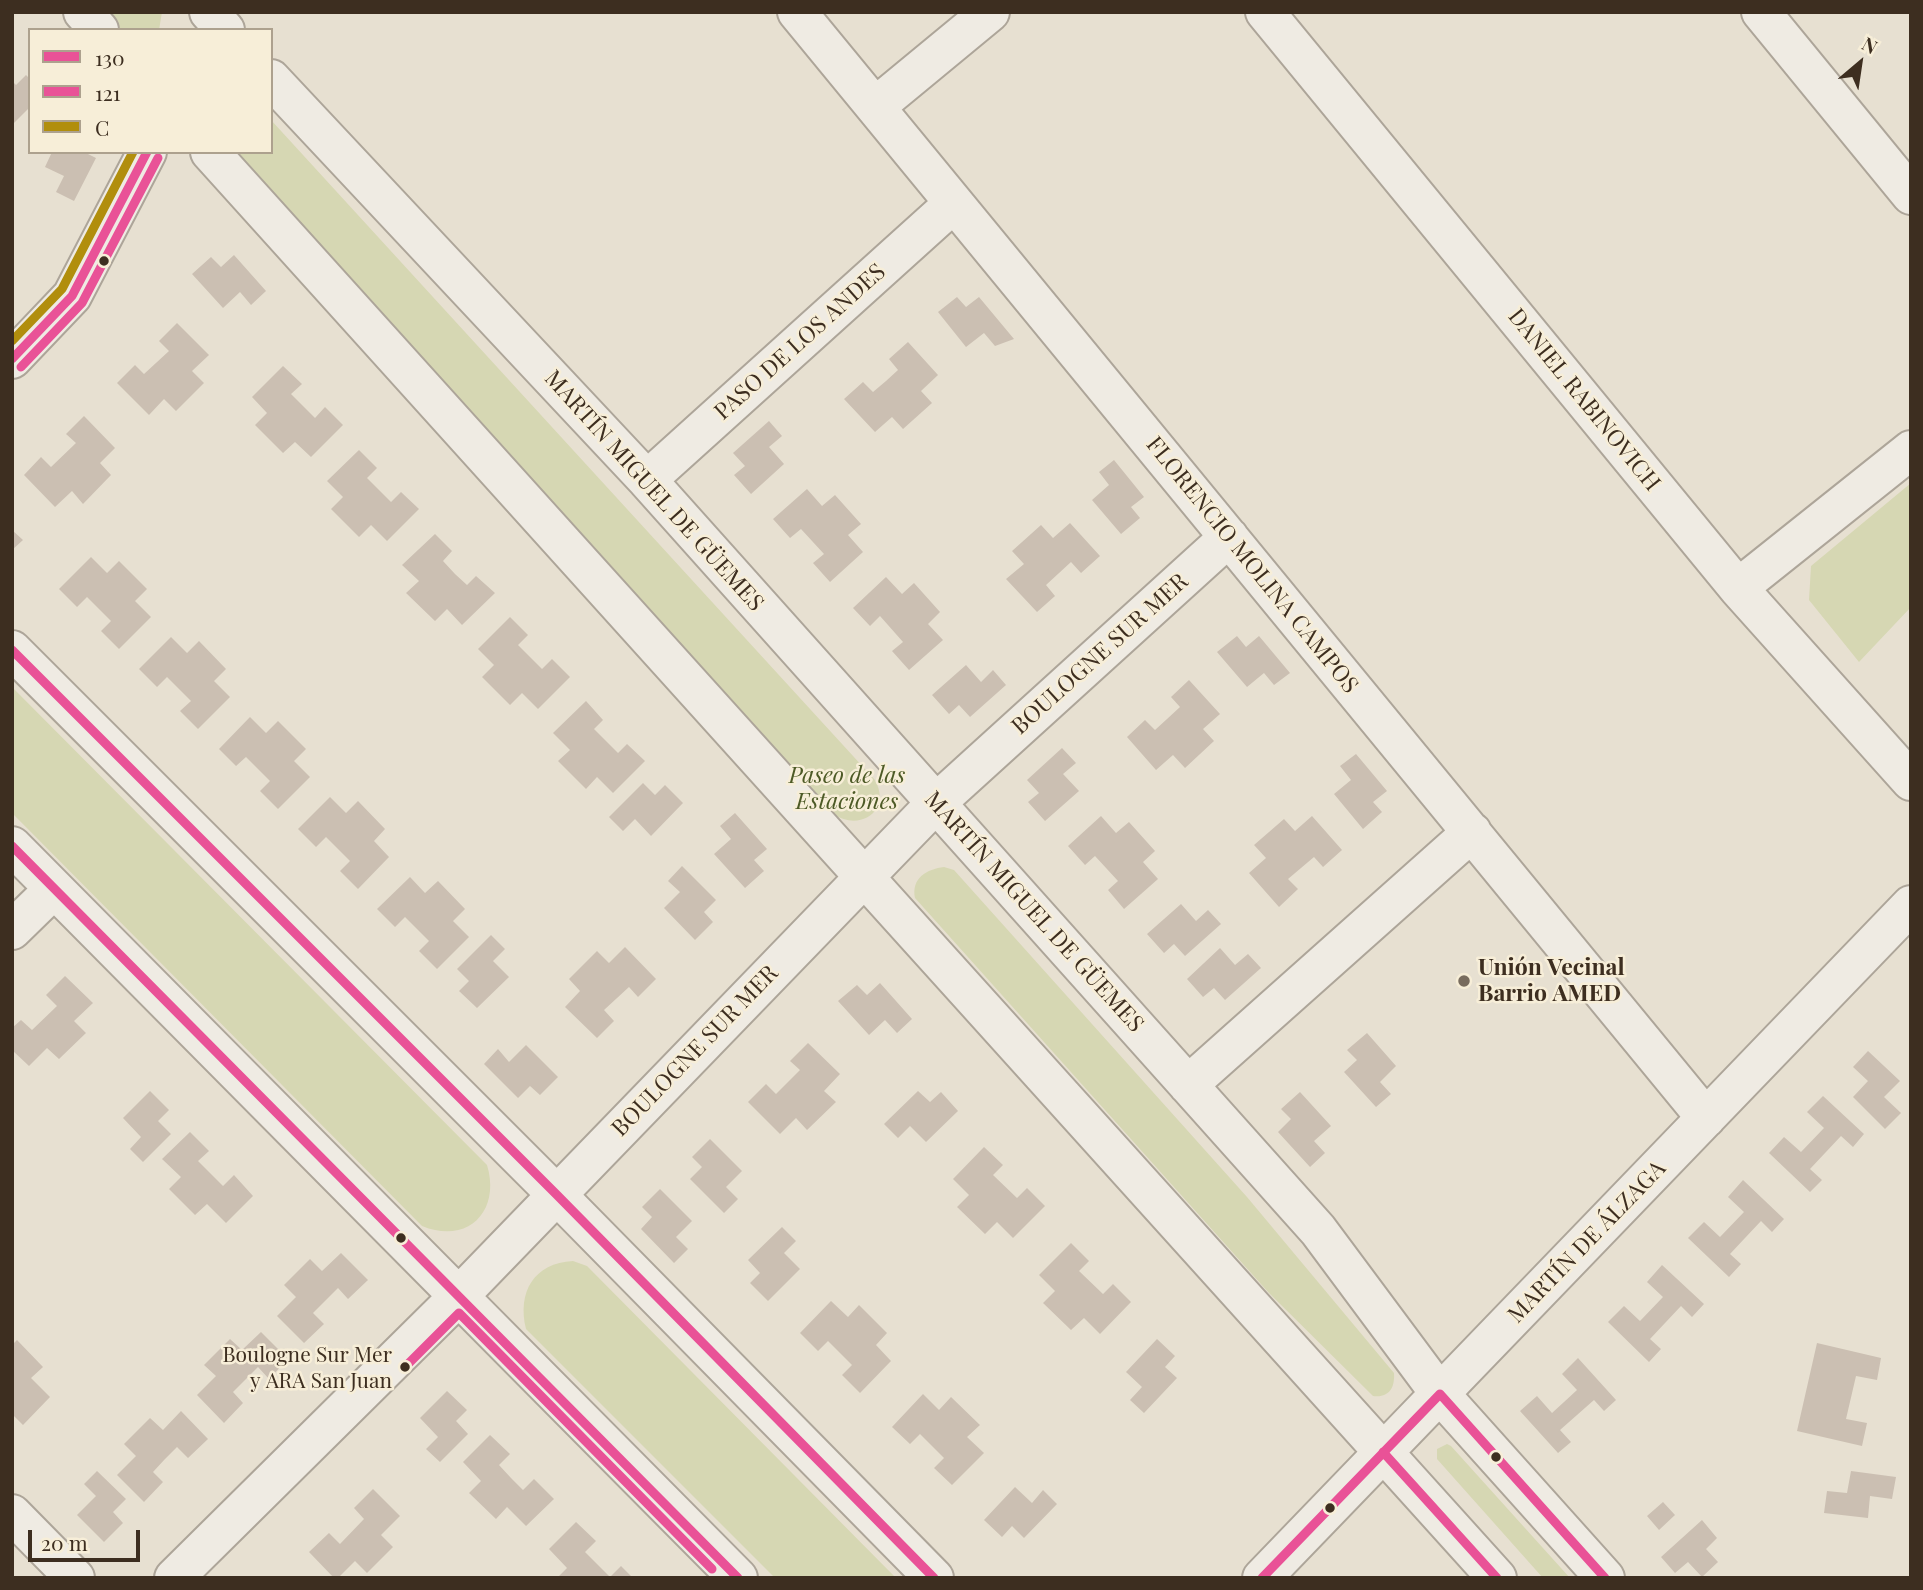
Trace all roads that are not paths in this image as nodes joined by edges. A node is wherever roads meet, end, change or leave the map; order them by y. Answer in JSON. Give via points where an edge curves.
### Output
{"nodes":[{"id":1,"x":83,"y":12,"type":"edge"},
{"id":2,"x":797,"y":12,"type":"edge"},
{"id":3,"x":990,"y":12,"type":"edge"},
{"id":4,"x":1265,"y":12,"type":"edge"},
{"id":5,"x":1760,"y":12,"type":"edge"},
{"id":6,"x":97,"y":28,"type":"edge"},
{"id":7,"x":273,"y":81,"type":"edge"},
{"id":8,"x":875,"y":107,"type":"junction"},
{"id":9,"x":146,"y":154,"type":"edge"},
{"id":10,"x":212,"y":154,"type":"edge"},
{"id":11,"x":1911,"y":195,"type":"edge"},
{"id":12,"x":954,"y":203,"type":"junction"},
{"id":13,"x":12,"y":359,"type":"edge"},
{"id":14,"x":1911,"y":450,"type":"edge"},
{"id":15,"x":647,"y":480,"type":"junction"},
{"id":16,"x":1229,"y":537,"type":"junction"},
{"id":17,"x":1738,"y":588,"type":"junction"},
{"id":18,"x":12,"y":650,"type":"edge"},
{"id":19,"x":1911,"y":781,"type":"edge"},
{"id":20,"x":936,"y":803,"type":"junction"},
{"id":21,"x":1472,"y":832,"type":"junction"},
{"id":22,"x":12,"y":846,"type":"edge"},
{"id":23,"x":863,"y":876,"type":"junction"},
{"id":24,"x":54,"y":888,"type":"junction"},
{"id":25,"x":1911,"y":905,"type":"edge"},
{"id":26,"x":12,"y":930,"type":"edge"},
{"id":27,"x":1188,"y":1085,"type":"junction"},
{"id":28,"x":1706,"y":1118,"type":"junction"},
{"id":29,"x":557,"y":1195,"type":"junction"},
{"id":30,"x":459,"y":1296,"type":"junction"},
{"id":31,"x":1440,"y":1394,"type":"junction"},
{"id":32,"x":1383,"y":1452,"type":"junction"},
{"id":33,"x":12,"y":1514,"type":"edge"},
{"id":34,"x":730,"y":1575,"type":"edge"},
{"id":35,"x":75,"y":1578,"type":"edge"},
{"id":36,"x":174,"y":1578,"type":"edge"},
{"id":37,"x":934,"y":1578,"type":"edge"},
{"id":38,"x":1262,"y":1578,"type":"edge"},
{"id":39,"x":1497,"y":1578,"type":"edge"},
{"id":40,"x":1605,"y":1578,"type":"edge"}],
"edges":[{"from":1,"to":6,"type":"street"},
{"from":2,"to":8,"type":"street","name":"FLORENCIO MOLINA CAMPOS"},
{"from":3,"to":8,"type":"street"},
{"from":4,"to":17,"type":"street","name":"DANIEL RABINOVICH"},
{"from":5,"to":11,"type":"street"},
{"from":7,"to":15,"type":"street","name":"MARTÍN MIGUEL DE GÜEMES"},
{"from":8,"to":12,"type":"street","name":"FLORENCIO MOLINA CAMPOS"},
{"from":9,"to":13,"type":"street","via":[[72,296]]},
{"from":10,"to":23,"type":"street"},
{"from":12,"to":15,"type":"street","name":"PASO DE LOS ANDES"},
{"from":12,"to":16,"type":"street","name":"FLORENCIO MOLINA CAMPOS"},
{"from":14,"to":17,"type":"street"},
{"from":15,"to":20,"type":"street","name":"MARTÍN MIGUEL DE GÜEMES"},
{"from":16,"to":20,"type":"street","name":"BOULOGNE SUR MER"},
{"from":16,"to":21,"type":"street","name":"FLORENCIO MOLINA CAMPOS"},
{"from":17,"to":19,"type":"street","name":"DANIEL RABINOVICH"},
{"from":18,"to":29,"type":"street"},
{"from":20,"to":23,"type":"street","name":"BOULOGNE SUR MER"},
{"from":20,"to":27,"type":"street","name":"MARTÍN MIGUEL DE GÜEMES"},
{"from":21,"to":27,"type":"street"},
{"from":21,"to":28,"type":"street","name":"FLORENCIO MOLINA CAMPOS"},
{"from":22,"to":24,"type":"street"},
{"from":23,"to":29,"type":"street","name":"BOULOGNE SUR MER"},
{"from":23,"to":32,"type":"street"},
{"from":24,"to":26,"type":"street"},
{"from":24,"to":30,"type":"street"},
{"from":25,"to":28,"type":"street","name":"MARTÍN DE ÁLZAGA"},
{"from":27,"to":31,"type":"street","name":"MARTÍN MIGUEL DE GÜEMES","via":[[1318,1230]]},
{"from":28,"to":31,"type":"street","name":"MARTÍN DE ÁLZAGA"},
{"from":29,"to":30,"type":"street","name":"BOULOGNE SUR MER"},
{"from":29,"to":37,"type":"street"},
{"from":30,"to":34,"type":"street"},
{"from":30,"to":36,"type":"street","name":"BOULOGNE SUR MER"},
{"from":31,"to":32,"type":"street","name":"MARTÍN DE ÁLZAGA"},
{"from":31,"to":40,"type":"street","name":"MARTÍN MIGUEL DE GÜEMES"},
{"from":32,"to":38,"type":"street","name":"MARTÍN DE ÁLZAGA"},
{"from":32,"to":39,"type":"street"},
{"from":33,"to":35,"type":"street"}]}
